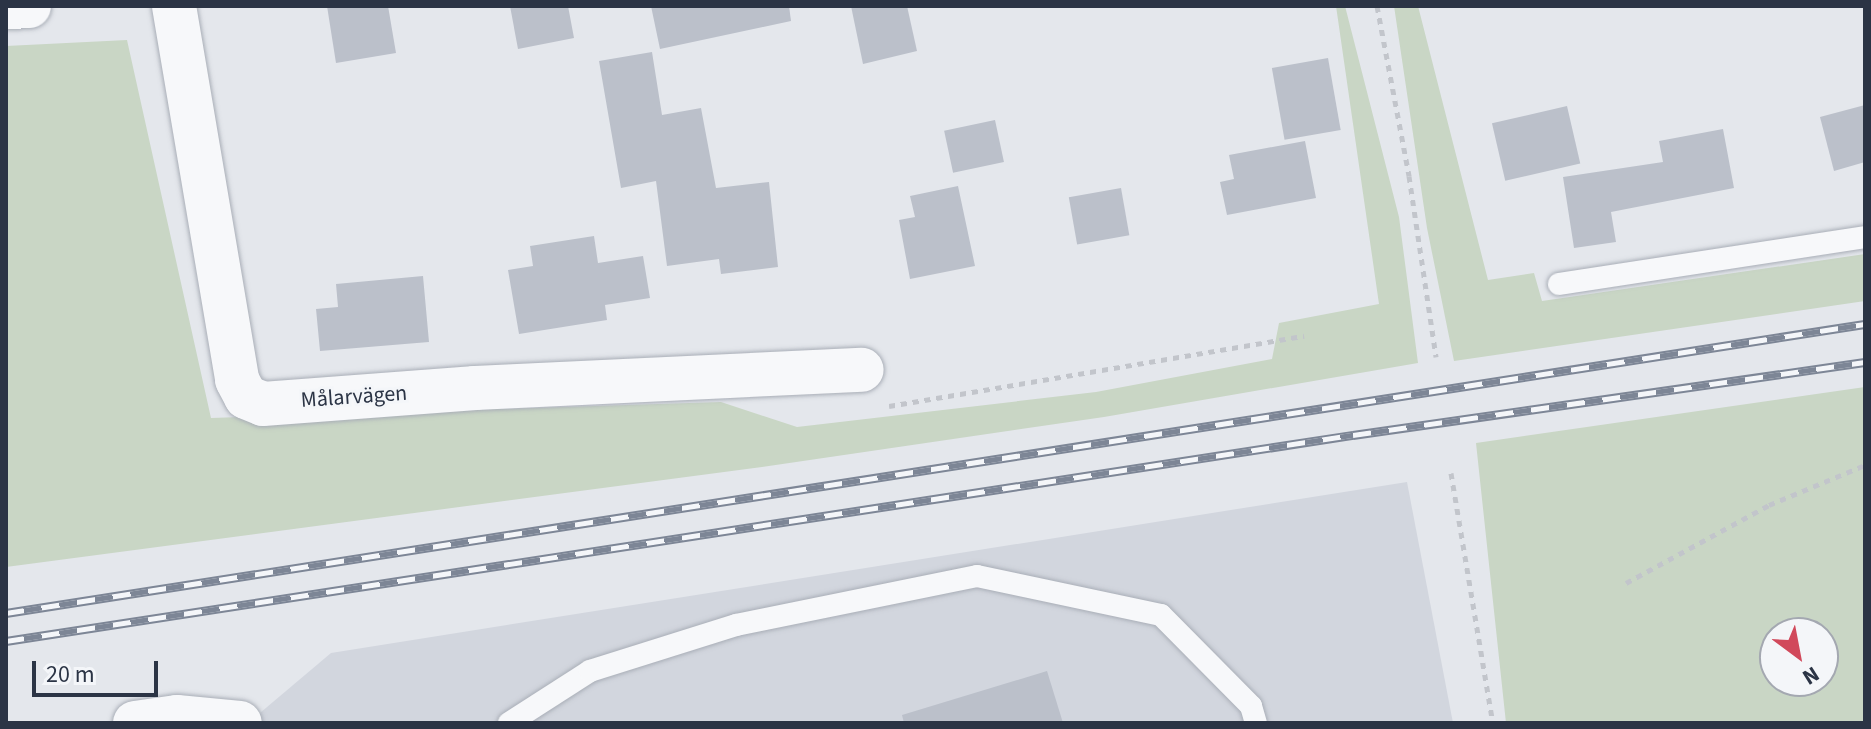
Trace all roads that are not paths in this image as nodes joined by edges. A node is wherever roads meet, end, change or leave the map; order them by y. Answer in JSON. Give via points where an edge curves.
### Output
{"nodes":[{"id":1,"x":29,"y":6,"type":"edge"},
{"id":2,"x":174,"y":6,"type":"edge"},
{"id":3,"x":6,"y":7,"type":"edge"},
{"id":4,"x":1865,"y":237,"type":"edge"},
{"id":5,"x":1559,"y":284,"type":"dead end"},
{"id":6,"x":862,"y":370,"type":"dead end"},
{"id":7,"x":135,"y":723,"type":"edge"},
{"id":8,"x":240,"y":723,"type":"edge"},
{"id":9,"x":509,"y":723,"type":"edge"},
{"id":10,"x":1256,"y":723,"type":"edge"}],
"edges":[{"from":1,"to":3,"type":"street"},
{"from":2,"to":6,"type":"street","name":"Målarvägen","via":[[237,380],[246,397],[263,404]]},
{"from":4,"to":5,"type":"lane"},
{"from":7,"to":8,"type":"street","via":[[177,717]]},
{"from":9,"to":10,"type":"lane","via":[[590,671],[736,625],[977,576],[1161,615],[1251,706]]}]}
